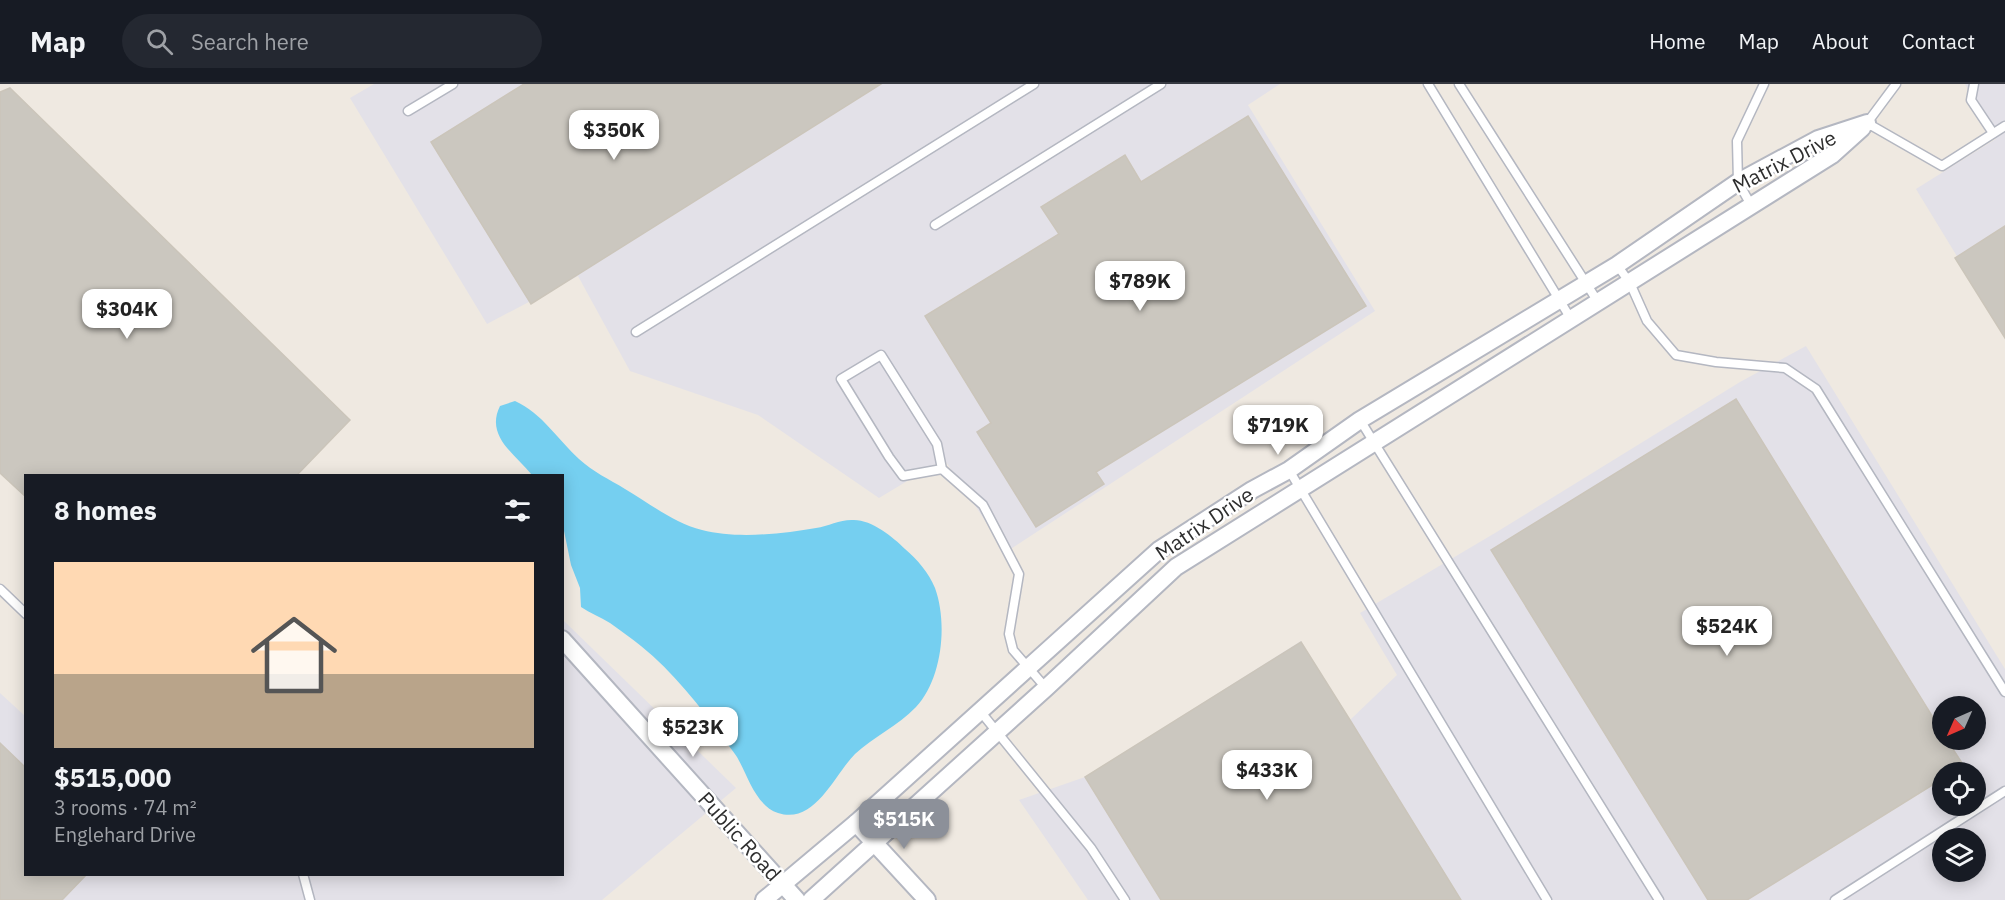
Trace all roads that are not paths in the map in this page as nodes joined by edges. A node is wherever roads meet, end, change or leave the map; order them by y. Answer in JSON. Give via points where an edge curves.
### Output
{"nodes":[{"id":1,"x":453,"y":84,"type":"edge"},
{"id":2,"x":1034,"y":84,"type":"edge"},
{"id":3,"x":1161,"y":84,"type":"edge"},
{"id":4,"x":1428,"y":84,"type":"edge"},
{"id":5,"x":1459,"y":84,"type":"edge"},
{"id":6,"x":1764,"y":84,"type":"edge"},
{"id":7,"x":1896,"y":84,"type":"edge"},
{"id":8,"x":1974,"y":84,"type":"edge"},
{"id":9,"x":408,"y":111,"type":"dead end"},
{"id":10,"x":1867,"y":123,"type":"junction"},
{"id":11,"x":2005,"y":126,"type":"edge"},
{"id":12,"x":1994,"y":133,"type":"junction"},
{"id":13,"x":1738,"y":182,"type":"junction"},
{"id":14,"x":1751,"y":205,"type":"junction"},
{"id":15,"x":935,"y":225,"type":"dead end"},
{"id":16,"x":1617,"y":265,"type":"junction"},
{"id":17,"x":1630,"y":283,"type":"junction"},
{"id":18,"x":1586,"y":284,"type":"junction"},
{"id":19,"x":1558,"y":301,"type":"junction"},
{"id":20,"x":1598,"y":302,"type":"junction"},
{"id":21,"x":1572,"y":320,"type":"junction"},
{"id":22,"x":636,"y":332,"type":"dead end"},
{"id":23,"x":1360,"y":420,"type":"junction"},
{"id":24,"x":1372,"y":443,"type":"junction"},
{"id":25,"x":942,"y":469,"type":"junction"},
{"id":26,"x":1289,"y":470,"type":"junction"},
{"id":27,"x":1300,"y":489,"type":"junction"},
{"id":28,"x":0,"y":589,"type":"edge"},
{"id":29,"x":24,"y":612,"type":"edge"},
{"id":30,"x":564,"y":641,"type":"edge"},
{"id":31,"x":1029,"y":668,"type":"junction"},
{"id":32,"x":1046,"y":688,"type":"junction"},
{"id":33,"x":2005,"y":692,"type":"edge"},
{"id":34,"x":980,"y":711,"type":"junction"},
{"id":35,"x":997,"y":731,"type":"junction"},
{"id":36,"x":2005,"y":791,"type":"edge"},
{"id":37,"x":856,"y":823,"type":"junction"},
{"id":38,"x":874,"y":842,"type":"junction"},
{"id":39,"x":304,"y":876,"type":"edge"},
{"id":40,"x":783,"y":883,"type":"junction"},
{"id":41,"x":310,"y":900,"type":"edge"},
{"id":42,"x":764,"y":900,"type":"edge"},
{"id":43,"x":797,"y":900,"type":"edge"},
{"id":44,"x":811,"y":900,"type":"edge"},
{"id":45,"x":927,"y":900,"type":"edge"},
{"id":46,"x":1125,"y":900,"type":"edge"},
{"id":47,"x":1547,"y":900,"type":"edge"},
{"id":48,"x":1659,"y":900,"type":"edge"},
{"id":49,"x":1835,"y":900,"type":"edge"}],
"edges":[{"from":1,"to":9,"type":"lane"},
{"from":2,"to":22,"type":"lane"},
{"from":3,"to":15,"type":"lane"},
{"from":4,"to":19,"type":"lane"},
{"from":5,"to":18,"type":"lane"},
{"from":6,"to":13,"type":"lane","via":[[1737,141]]},
{"from":7,"to":10,"type":"lane"},
{"from":8,"to":12,"type":"lane","via":[[1971,100]]},
{"from":10,"to":12,"type":"lane","via":[[1942,166]]},
{"from":10,"to":13,"type":"street","name":"Matrix Drive","via":[[1818,139]]},
{"from":10,"to":14,"type":"street","name":"Matrix Drive","via":[[1832,155]]},
{"from":11,"to":12,"type":"lane"},
{"from":13,"to":14,"type":"lane"},
{"from":13,"to":16,"type":"street","name":"Matrix Drive"},
{"from":14,"to":17,"type":"street","name":"Matrix Drive"},
{"from":16,"to":17,"type":"lane"},
{"from":16,"to":18,"type":"street","name":"Matrix Drive"},
{"from":17,"to":20,"type":"street","name":"Matrix Drive"},
{"from":17,"to":33,"type":"lane","via":[[1647,321],[1676,356],[1785,368],[1816,389]]},
{"from":18,"to":19,"type":"street","name":"Matrix Drive"},
{"from":18,"to":20,"type":"lane"},
{"from":19,"to":21,"type":"lane"},
{"from":19,"to":23,"type":"street","name":"Matrix Drive"},
{"from":20,"to":21,"type":"street","name":"Matrix Drive"},
{"from":21,"to":24,"type":"street","name":"Matrix Drive"},
{"from":23,"to":24,"type":"lane"},
{"from":23,"to":26,"type":"street","name":"Matrix Drive"},
{"from":24,"to":27,"type":"street","name":"Matrix Drive"},
{"from":24,"to":48,"type":"lane"},
{"from":25,"to":25,"type":"lane","via":[[903,476],[841,379],[880,356],[937,444]]},
{"from":25,"to":31,"type":"lane","via":[[983,505],[1019,574],[1009,634],[1013,650]]},
{"from":26,"to":27,"type":"lane"},
{"from":26,"to":31,"type":"street","name":"Matrix Drive","via":[[1159,550]]},
{"from":27,"to":32,"type":"street","name":"Matrix Drive","via":[[1176,567]]},
{"from":27,"to":47,"type":"lane"},
{"from":28,"to":29,"type":"lane"},
{"from":30,"to":40,"type":"street","name":"Public Road"},
{"from":31,"to":32,"type":"lane"},
{"from":31,"to":34,"type":"street","name":"Matrix Drive"},
{"from":32,"to":35,"type":"street","name":"Matrix Drive"},
{"from":34,"to":35,"type":"lane"},
{"from":34,"to":37,"type":"street","name":"Matrix Drive"},
{"from":35,"to":38,"type":"street","name":"Matrix Drive"},
{"from":35,"to":46,"type":"lane","via":[[1090,848]]},
{"from":36,"to":49,"type":"lane"},
{"from":37,"to":38,"type":"street"},
{"from":37,"to":40,"type":"street","name":"Matrix Drive"},
{"from":38,"to":44,"type":"street","name":"Matrix Drive"},
{"from":38,"to":45,"type":"street"},
{"from":39,"to":41,"type":"lane"},
{"from":40,"to":42,"type":"street","name":"Matrix Drive"},
{"from":40,"to":43,"type":"street","name":"Public Road"}]}
